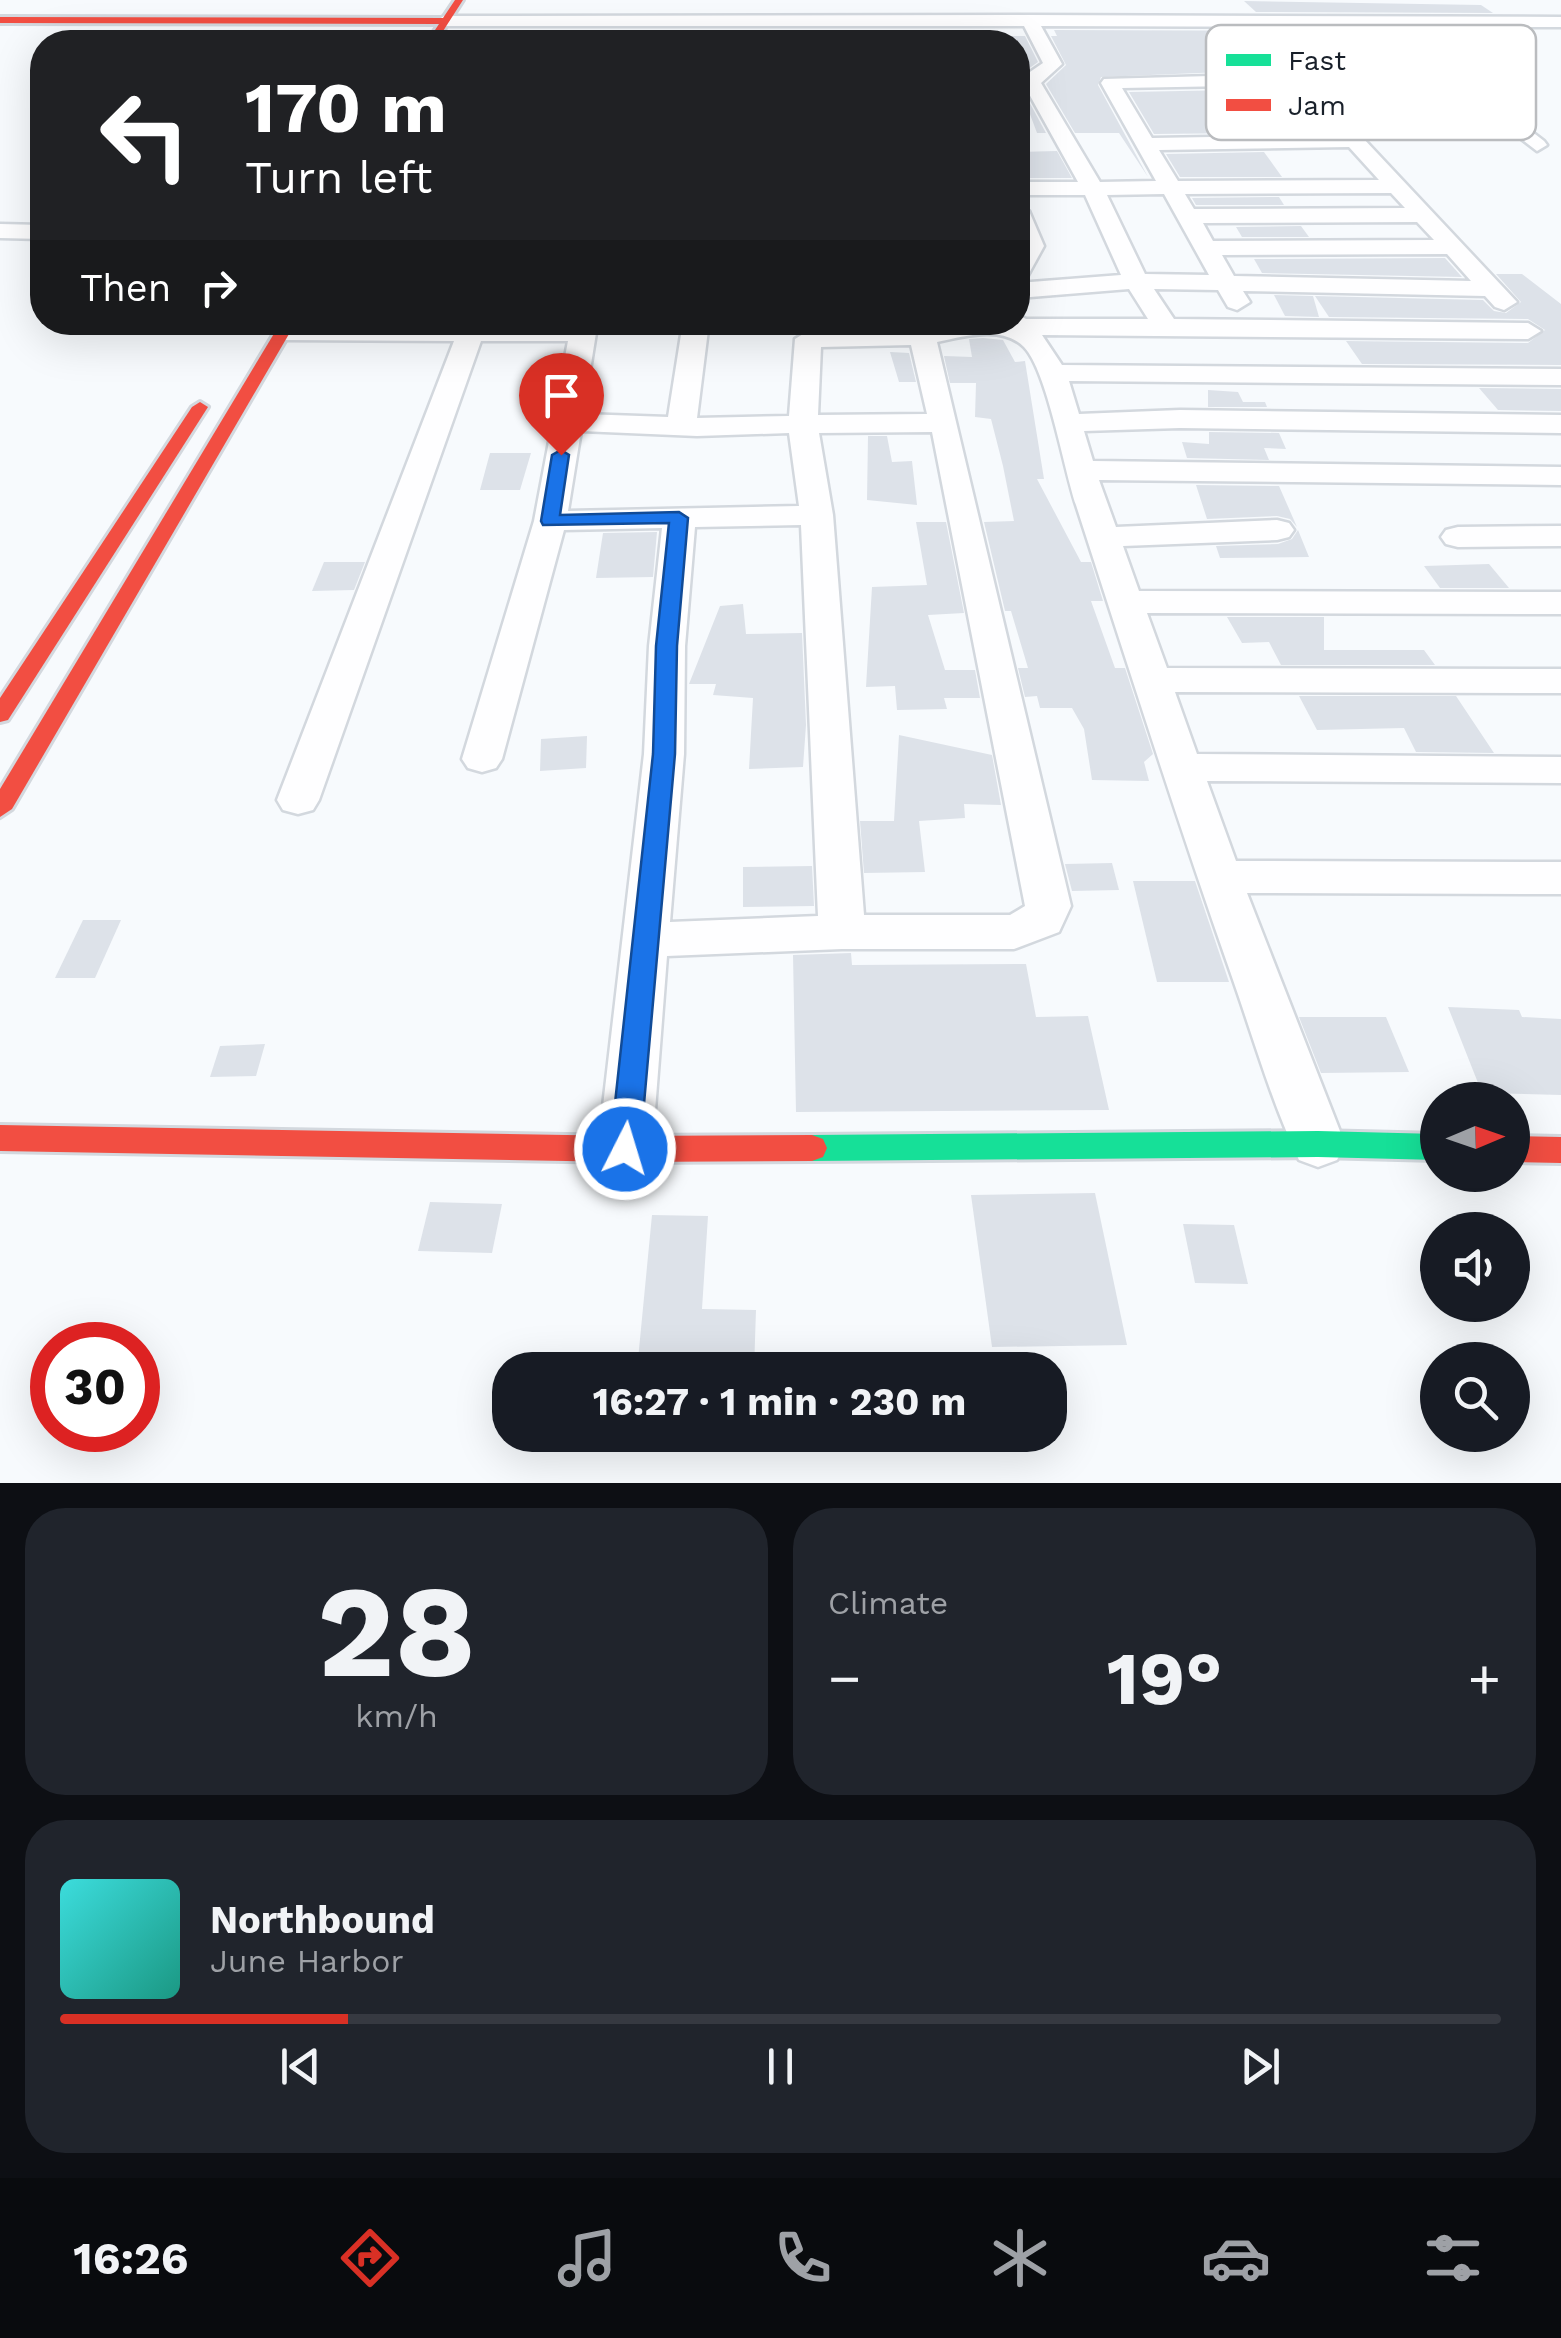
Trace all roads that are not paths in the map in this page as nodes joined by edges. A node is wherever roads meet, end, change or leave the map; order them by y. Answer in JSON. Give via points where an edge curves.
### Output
{"nodes":[{"id":1,"x":480,"y":0,"type":"edge"},
{"id":2,"x":1438,"y":0,"type":"edge"},
{"id":3,"x":0,"y":20,"type":"edge"},
{"id":4,"x":1030,"y":20,"type":"junction"},
{"id":5,"x":456,"y":21,"type":"edge"},
{"id":6,"x":583,"y":21,"type":"junction"},
{"id":7,"x":870,"y":21,"type":"junction"},
{"id":8,"x":1182,"y":21,"type":"junction"},
{"id":9,"x":1246,"y":21,"type":"junction"},
{"id":10,"x":1380,"y":22,"type":"junction"},
{"id":11,"x":1470,"y":22,"type":"junction"},
{"id":12,"x":1561,"y":22,"type":"edge"},
{"id":13,"x":1249,"y":25,"type":"edge"},
{"id":14,"x":1384,"y":25,"type":"edge"},
{"id":15,"x":579,"y":30,"type":"edge"},
{"id":16,"x":871,"y":30,"type":"edge"},
{"id":17,"x":1201,"y":43,"type":"dead end"},
{"id":18,"x":1030,"y":74,"type":"edge"},
{"id":19,"x":1030,"y":80,"type":"edge"},
{"id":20,"x":1206,"y":80,"type":"edge"},
{"id":21,"x":1141,"y":129,"type":"junction"},
{"id":22,"x":1206,"y":133,"type":"edge"},
{"id":23,"x":1337,"y":140,"type":"edge"},
{"id":24,"x":1532,"y":140,"type":"edge"},
{"id":25,"x":1355,"y":141,"type":"joint"},
{"id":26,"x":1537,"y":144,"type":"dead end"},
{"id":27,"x":1398,"y":186,"type":"junction"},
{"id":28,"x":1092,"y":187,"type":"junction"},
{"id":29,"x":1172,"y":188,"type":"junction"},
{"id":30,"x":1030,"y":190,"type":"edge"},
{"id":31,"x":1425,"y":215,"type":"junction"},
{"id":32,"x":1189,"y":216,"type":"junction"},
{"id":33,"x":0,"y":232,"type":"edge"},
{"id":34,"x":30,"y":232,"type":"edge"},
{"id":35,"x":1456,"y":247,"type":"junction"},
{"id":36,"x":1208,"y":248,"type":"junction"},
{"id":37,"x":1136,"y":281,"type":"junction"},
{"id":38,"x":1226,"y":282,"type":"junction"},
{"id":39,"x":1493,"y":289,"type":"junction"},
{"id":40,"x":1030,"y":310,"type":"edge"},
{"id":41,"x":1030,"y":315,"type":"edge"},
{"id":42,"x":1166,"y":328,"type":"junction"},
{"id":43,"x":1252,"y":329,"type":"junction"},
{"id":44,"x":1030,"y":333,"type":"edge"},
{"id":45,"x":281,"y":335,"type":"edge"},
{"id":46,"x":470,"y":335,"type":"edge"},
{"id":47,"x":583,"y":335,"type":"edge"},
{"id":48,"x":694,"y":335,"type":"edge"},
{"id":49,"x":807,"y":335,"type":"edge"},
{"id":50,"x":924,"y":335,"type":"edge"},
{"id":51,"x":1548,"y":353,"type":"edge"},
{"id":52,"x":1054,"y":373,"type":"junction"},
{"id":53,"x":219,"y":380,"type":"dead end"},
{"id":54,"x":566,"y":422,"type":"junction"},
{"id":55,"x":944,"y":423,"type":"junction"},
{"id":56,"x":1068,"y":423,"type":"junction"},
{"id":57,"x":803,"y":424,"type":"junction"},
{"id":58,"x":1561,"y":424,"type":"edge"},
{"id":59,"x":680,"y":426,"type":"junction"},
{"id":60,"x":1080,"y":470,"type":"junction"},
{"id":61,"x":1561,"y":476,"type":"edge"},
{"id":62,"x":817,"y":515,"type":"junction"},
{"id":63,"x":679,"y":518,"type":"junction"},
{"id":64,"x":550,"y":521,"type":"junction"},
{"id":65,"x":1277,"y":530,"type":"dead end"},
{"id":66,"x":1561,"y":536,"type":"edge"},
{"id":67,"x":1106,"y":537,"type":"junction"},
{"id":68,"x":1458,"y":537,"type":"dead end"},
{"id":69,"x":1125,"y":602,"type":"junction"},
{"id":70,"x":1561,"y":603,"type":"edge"},
{"id":71,"x":1150,"y":680,"type":"junction"},
{"id":72,"x":1561,"y":681,"type":"edge"},
{"id":73,"x":0,"y":716,"type":"edge"},
{"id":74,"x":482,"y":759,"type":"dead end"},
{"id":75,"x":1182,"y":767,"type":"junction"},
{"id":76,"x":1561,"y":770,"type":"edge"},
{"id":77,"x":298,"y":800,"type":"dead end"},
{"id":78,"x":0,"y":809,"type":"edge"},
{"id":79,"x":1219,"y":877,"type":"junction"},
{"id":80,"x":1561,"y":878,"type":"edge"},
{"id":81,"x":842,"y":932,"type":"junction"},
{"id":82,"x":644,"y":940,"type":"junction"},
{"id":83,"x":0,"y":1138,"type":"edge"},
{"id":84,"x":1318,"y":1144,"type":"junction"},
{"id":85,"x":1420,"y":1147,"type":"edge"},
{"id":86,"x":625,"y":1149,"type":"junction"},
{"id":87,"x":1530,"y":1149,"type":"edge"},
{"id":88,"x":1561,"y":1150,"type":"edge"}],
"edges":[{"from":1,"to":5,"type":"main road"},
{"from":2,"to":11,"type":"street"},
{"from":3,"to":5,"type":"main road"},
{"from":4,"to":7,"type":"street"},
{"from":4,"to":8,"type":"street","via":[[1122,28]]},
{"from":4,"to":18,"type":"street","via":[[1053,64]]},
{"from":5,"to":6,"type":"street"},
{"from":6,"to":7,"type":"street"},
{"from":6,"to":15,"type":"street"},
{"from":7,"to":16,"type":"street"},
{"from":8,"to":9,"type":"street"},
{"from":8,"to":17,"type":"street"},
{"from":9,"to":10,"type":"street"},
{"from":9,"to":13,"type":"street"},
{"from":10,"to":11,"type":"street"},
{"from":10,"to":14,"type":"street"},
{"from":11,"to":12,"type":"street"},
{"from":19,"to":28,"type":"street"},
{"from":20,"to":21,"type":"street","via":[[1110,81]]},
{"from":21,"to":22,"type":"street"},
{"from":21,"to":29,"type":"street"},
{"from":23,"to":25,"type":"street"},
{"from":24,"to":26,"type":"street"},
{"from":25,"to":27,"type":"street"},
{"from":27,"to":29,"type":"street"},
{"from":27,"to":31,"type":"street"},
{"from":28,"to":29,"type":"street"},
{"from":28,"to":30,"type":"street"},
{"from":28,"to":37,"type":"street"},
{"from":29,"to":32,"type":"street"},
{"from":31,"to":32,"type":"street"},
{"from":31,"to":35,"type":"street"},
{"from":32,"to":36,"type":"street"},
{"from":33,"to":34,"type":"street"},
{"from":35,"to":36,"type":"street"},
{"from":35,"to":39,"type":"street"},
{"from":36,"to":38,"type":"street"},
{"from":37,"to":38,"type":"street"},
{"from":37,"to":40,"type":"street"},
{"from":37,"to":42,"type":"street"},
{"from":38,"to":39,"type":"street"},
{"from":38,"to":43,"type":"street"},
{"from":39,"to":51,"type":"street"},
{"from":41,"to":42,"type":"street"},
{"from":42,"to":43,"type":"street"},
{"from":43,"to":51,"type":"street"},
{"from":44,"to":52,"type":"street"},
{"from":45,"to":78,"type":"main road"},
{"from":46,"to":77,"type":"street"},
{"from":47,"to":54,"type":"street"},
{"from":48,"to":59,"type":"street"},
{"from":49,"to":57,"type":"street"},
{"from":50,"to":55,"type":"street"},
{"from":51,"to":52,"type":"street"},
{"from":52,"to":56,"type":"street"},
{"from":53,"to":73,"type":"main road"},
{"from":54,"to":59,"type":"street"},
{"from":54,"to":64,"type":"street"},
{"from":55,"to":57,"type":"street"},
{"from":55,"to":81,"type":"street","via":[[1048,906],[1043,920],[1014,932]]},
{"from":56,"to":58,"type":"street"},
{"from":56,"to":60,"type":"street"},
{"from":57,"to":59,"type":"street"},
{"from":57,"to":62,"type":"street"},
{"from":60,"to":61,"type":"street"},
{"from":60,"to":67,"type":"street"},
{"from":62,"to":63,"type":"street"},
{"from":62,"to":81,"type":"street"},
{"from":63,"to":64,"type":"street"},
{"from":63,"to":82,"type":"street"},
{"from":64,"to":74,"type":"street"},
{"from":65,"to":67,"type":"street"},
{"from":66,"to":68,"type":"street"},
{"from":67,"to":69,"type":"street"},
{"from":69,"to":70,"type":"street"},
{"from":69,"to":71,"type":"street"},
{"from":71,"to":72,"type":"street"},
{"from":71,"to":75,"type":"street"},
{"from":75,"to":76,"type":"street"},
{"from":75,"to":79,"type":"street"},
{"from":79,"to":80,"type":"street"},
{"from":79,"to":84,"type":"street"},
{"from":81,"to":82,"type":"street"},
{"from":82,"to":86,"type":"street"},
{"from":83,"to":86,"type":"main road"},
{"from":84,"to":85,"type":"main road"},
{"from":84,"to":86,"type":"main road"},
{"from":87,"to":88,"type":"main road"}]}
